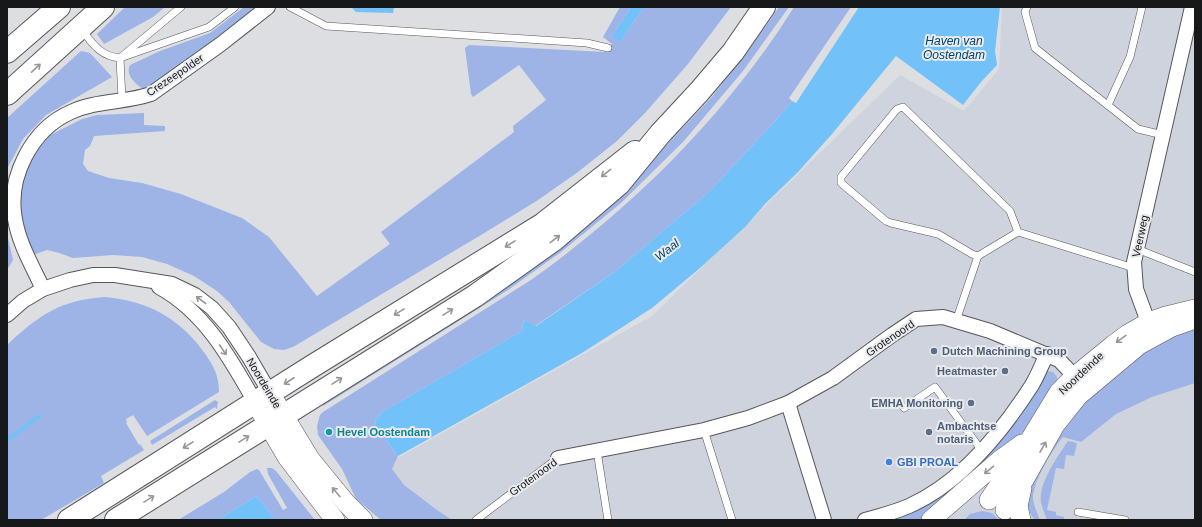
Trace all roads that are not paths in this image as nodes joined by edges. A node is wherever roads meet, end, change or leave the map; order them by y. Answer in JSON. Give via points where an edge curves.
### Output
{"nodes":[{"id":1,"x":60,"y":7,"type":"edge"},
{"id":2,"x":103,"y":7,"type":"edge"},
{"id":3,"x":181,"y":7,"type":"edge"},
{"id":4,"x":235,"y":7,"type":"edge"},
{"id":5,"x":268,"y":7,"type":"edge"},
{"id":6,"x":290,"y":7,"type":"edge"},
{"id":7,"x":764,"y":7,"type":"edge"},
{"id":8,"x":1027,"y":7,"type":"edge"},
{"id":9,"x":1142,"y":7,"type":"edge"},
{"id":10,"x":1192,"y":7,"type":"edge"},
{"id":11,"x":80,"y":28,"type":"junction"},
{"id":12,"x":608,"y":48,"type":"dead end"},
{"id":13,"x":7,"y":52,"type":"edge"},
{"id":14,"x":120,"y":58,"type":"junction"},
{"id":15,"x":7,"y":94,"type":"edge"},
{"id":16,"x":122,"y":100,"type":"junction"},
{"id":17,"x":1108,"y":105,"type":"junction"},
{"id":18,"x":660,"y":134,"type":"junction"},
{"id":19,"x":1163,"y":135,"type":"junction"},
{"id":20,"x":1018,"y":232,"type":"junction"},
{"id":21,"x":1137,"y":249,"type":"junction"},
{"id":22,"x":978,"y":256,"type":"junction"},
{"id":23,"x":1134,"y":268,"type":"junction"},
{"id":24,"x":1195,"y":272,"type":"edge"},
{"id":25,"x":43,"y":289,"type":"junction"},
{"id":26,"x":1195,"y":309,"type":"edge"},
{"id":27,"x":7,"y":316,"type":"edge"},
{"id":28,"x":1195,"y":319,"type":"edge"},
{"id":29,"x":956,"y":321,"type":"junction"},
{"id":30,"x":1151,"y":329,"type":"junction"},
{"id":31,"x":1047,"y":354,"type":"junction"},
{"id":32,"x":1081,"y":383,"type":"junction"},
{"id":33,"x":262,"y":398,"type":"junction"},
{"id":34,"x":788,"y":403,"type":"junction"},
{"id":35,"x":904,"y":408,"type":"dead end"},
{"id":36,"x":276,"y":420,"type":"junction"},
{"id":37,"x":704,"y":430,"type":"junction"},
{"id":38,"x":1031,"y":438,"type":"junction"},
{"id":39,"x":597,"y":451,"type":"junction"},
{"id":40,"x":982,"y":451,"type":"junction"},
{"id":41,"x":558,"y":458,"type":"joint"},
{"id":42,"x":989,"y":500,"type":"junction"},
{"id":43,"x":1078,"y":512,"type":"dead end"},
{"id":44,"x":1014,"y":515,"type":"edge"},
{"id":45,"x":69,"y":520,"type":"edge"},
{"id":46,"x":116,"y":520,"type":"edge"},
{"id":47,"x":335,"y":520,"type":"edge"},
{"id":48,"x":363,"y":520,"type":"edge"},
{"id":49,"x":476,"y":520,"type":"edge"},
{"id":50,"x":608,"y":520,"type":"edge"},
{"id":51,"x":732,"y":520,"type":"edge"},
{"id":52,"x":824,"y":520,"type":"edge"},
{"id":53,"x":865,"y":520,"type":"edge"},
{"id":54,"x":931,"y":520,"type":"edge"},
{"id":55,"x":952,"y":520,"type":"edge"},
{"id":56,"x":1125,"y":520,"type":"edge"}],
"edges":[{"from":1,"to":13,"type":"main road"},
{"from":2,"to":11,"type":"main road"},
{"from":3,"to":14,"type":"lane"},
{"from":4,"to":14,"type":"lane","via":[[209,27]]},
{"from":5,"to":16,"type":"street","name":"Crezeepolder","via":[[151,94]]},
{"from":6,"to":12,"type":"lane","via":[[326,26],[587,44]]},
{"from":7,"to":18,"type":"main road","via":[[733,52]]},
{"from":8,"to":17,"type":"lane","via":[[1025,12],[1035,48]]},
{"from":9,"to":17,"type":"lane","via":[[1130,57]]},
{"from":10,"to":19,"type":"street","name":"Veerweg"},
{"from":11,"to":14,"type":"lane","via":[[99,50],[111,57]]},
{"from":15,"to":11,"type":"main road","one_way":true},
{"from":14,"to":16,"type":"lane"},
{"from":16,"to":25,"type":"street","name":"Crezeepolder","via":[[101,102],[70,112],[51,125],[23,158],[16,180],[14,219],[19,237]]},
{"from":17,"to":19,"type":"lane","via":[[1138,128]]},
{"from":18,"to":33,"type":"main road","one_way":true,"via":[[607,172],[543,224]]},
{"from":36,"to":18,"type":"main road","one_way":true,"via":[[475,296],[555,239],[619,184]]},
{"from":19,"to":21,"type":"street","name":"Veerweg"},
{"from":20,"to":22,"type":"lane"},
{"from":20,"to":22,"type":"lane","via":[[1010,211],[903,107],[897,109],[842,177],[841,183],[886,221],[938,234]]},
{"from":20,"to":23,"type":"lane"},
{"from":21,"to":23,"type":"street","name":"Veerweg"},
{"from":21,"to":24,"type":"lane"},
{"from":22,"to":29,"type":"lane"},
{"from":23,"to":30,"type":"street","name":"Veerweg","via":[[1137,293]]},
{"from":25,"to":27,"type":"street","name":"Noordeinde","via":[[23,301]]},
{"from":25,"to":33,"type":"street","name":"Noordeinde","via":[[92,275],[115,275],[172,284],[195,295],[212,308],[229,327],[249,357]]},
{"from":26,"to":30,"type":"main road","name":"Noordeinde","via":[[1166,316]]},
{"from":28,"to":30,"type":"main road","name":"Noordeinde","via":[[1172,327]]},
{"from":29,"to":31,"type":"street","name":"Grotenoord","via":[[990,331]]},
{"from":29,"to":34,"type":"street","name":"Grotenoord","via":[[943,317],[916,319],[833,378]]},
{"from":30,"to":32,"type":"main road","name":"Noordeinde","via":[[1139,345],[1123,358]]},
{"from":31,"to":32,"type":"street","name":"Grotenoord","via":[[1060,360]]},
{"from":31,"to":40,"type":"street","via":[[1032,384]]},
{"from":32,"to":38,"type":"main road","name":"Noordeinde","via":[[1059,392]]},
{"from":44,"to":32,"type":"main road","name":"Noordeinde","one_way":true,"via":[[1024,480]]},
{"from":33,"to":36,"type":"main road","name":"Noordeinde"},
{"from":33,"to":45,"type":"main road","one_way":true},
{"from":34,"to":37,"type":"street","name":"Grotenoord","via":[[748,418]]},
{"from":34,"to":52,"type":"street"},
{"from":35,"to":40,"type":"lane","via":[[936,387]]},
{"from":46,"to":36,"type":"main road","one_way":true},
{"from":36,"to":47,"type":"main road","name":"Noordeinde","via":[[287,457]]},
{"from":48,"to":36,"type":"main road","name":"Noordeinde","one_way":true},
{"from":37,"to":39,"type":"street","name":"Grotenoord"},
{"from":37,"to":51,"type":"lane"},
{"from":38,"to":42,"type":"main road","name":"Noordeinde"},
{"from":38,"to":54,"type":"main road","one_way":true,"via":[[1000,460]]},
{"from":39,"to":41,"type":"street","name":"Grotenoord"},
{"from":39,"to":50,"type":"lane"},
{"from":40,"to":53,"type":"street","via":[[956,476],[910,506]]},
{"from":41,"to":49,"type":"lane","name":"Grotenoord"},
{"from":42,"to":44,"type":"main road"},
{"from":42,"to":55,"type":"main road","via":[[973,501],[964,505]]},
{"from":43,"to":56,"type":"lane"}]}
